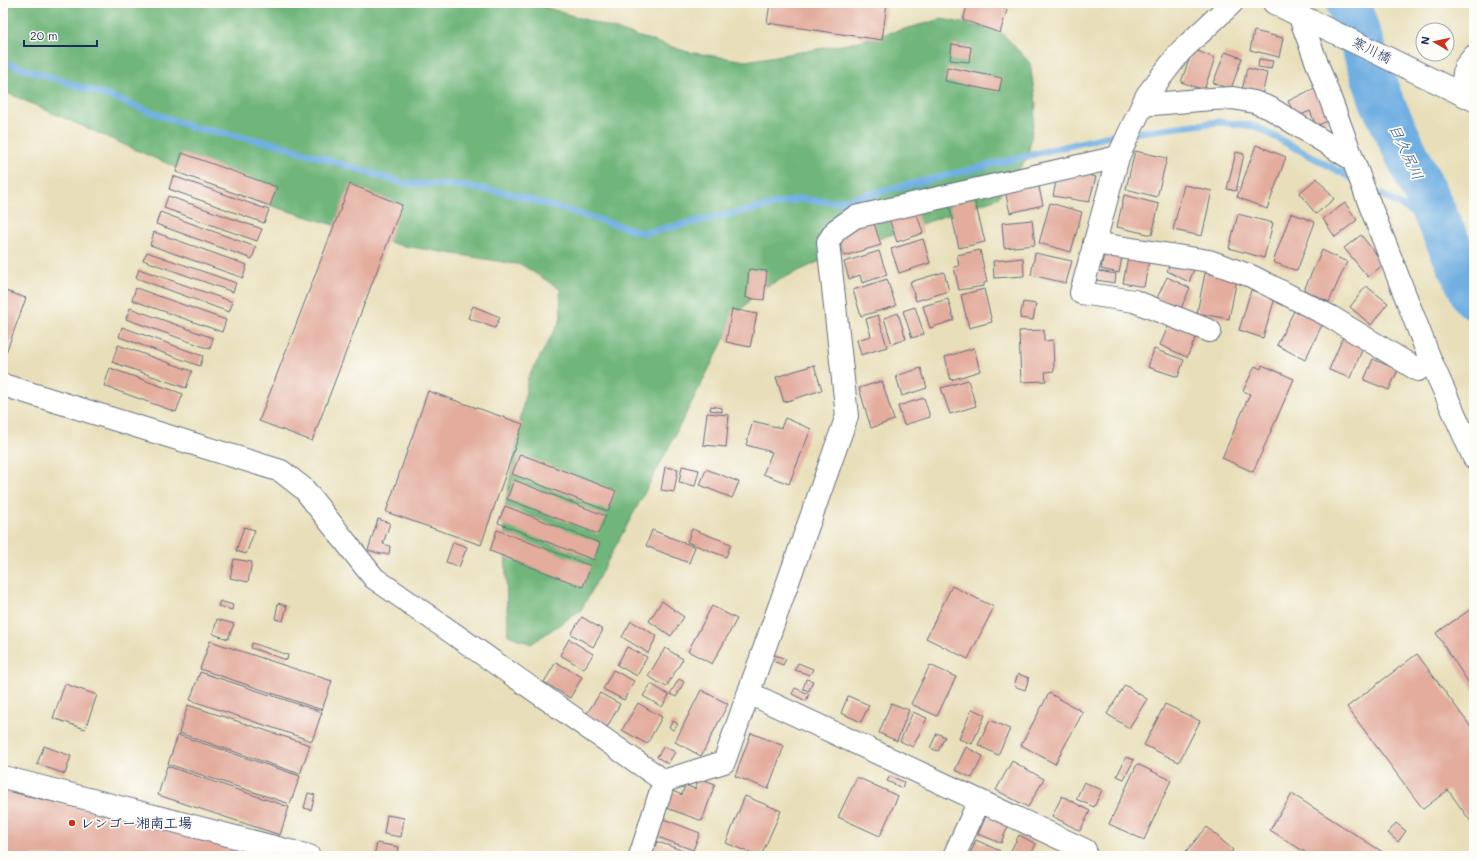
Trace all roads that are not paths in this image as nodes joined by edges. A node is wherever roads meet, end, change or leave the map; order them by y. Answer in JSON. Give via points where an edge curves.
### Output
{"nodes":[{"id":1,"x":1232,"y":3,"type":"edge"},
{"id":2,"x":1274,"y":3,"type":"edge"},
{"id":3,"x":1304,"y":17,"type":"junction"},
{"id":4,"x":1474,"y":56,"type":"edge"},
{"id":5,"x":1468,"y":96,"type":"edge"},
{"id":6,"x":1142,"y":105,"type":"junction"},
{"id":7,"x":1118,"y":157,"type":"junction"},
{"id":8,"x":1353,"y":160,"type":"junction"},
{"id":9,"x":1094,"y":243,"type":"junction"},
{"id":10,"x":1210,"y":331,"type":"dead end"},
{"id":11,"x":1430,"y":359,"type":"junction"},
{"id":12,"x":3,"y":385,"type":"edge"},
{"id":13,"x":1474,"y":458,"type":"edge"},
{"id":14,"x":748,"y":693,"type":"junction"},
{"id":15,"x":3,"y":777,"type":"edge"},
{"id":16,"x":664,"y":781,"type":"junction"},
{"id":17,"x":979,"y":800,"type":"junction"},
{"id":18,"x":309,"y":856,"type":"edge"},
{"id":19,"x":640,"y":856,"type":"edge"},
{"id":20,"x":954,"y":856,"type":"edge"},
{"id":21,"x":1086,"y":856,"type":"edge"}],
"edges":[{"from":1,"to":6,"type":"street","via":[[1181,51]]},
{"from":2,"to":3,"type":"street","name":"寒川橋"},
{"from":3,"to":5,"type":"street","name":"寒川橋"},
{"from":3,"to":8,"type":"street"},
{"from":4,"to":5,"type":"street","via":[[1465,67]]},
{"from":6,"to":7,"type":"street"},
{"from":6,"to":8,"type":"street","via":[[1219,98],[1254,102],[1270,108]]},
{"from":7,"to":9,"type":"street"},
{"from":7,"to":14,"type":"street","via":[[855,217],[836,230],[828,242],[847,416]]},
{"from":8,"to":11,"type":"street"},
{"from":9,"to":10,"type":"street","via":[[1081,292],[1134,301]]},
{"from":9,"to":11,"type":"street","via":[[1209,261],[1250,276],[1324,314],[1418,370]]},
{"from":11,"to":13,"type":"street"},
{"from":12,"to":16,"type":"street","via":[[281,471],[304,489],[374,578]]},
{"from":14,"to":16,"type":"street","via":[[724,762]]},
{"from":14,"to":17,"type":"street"},
{"from":15,"to":18,"type":"street"},
{"from":16,"to":19,"type":"street"},
{"from":17,"to":20,"type":"street"},
{"from":17,"to":21,"type":"street","via":[[1085,850]]}]}
